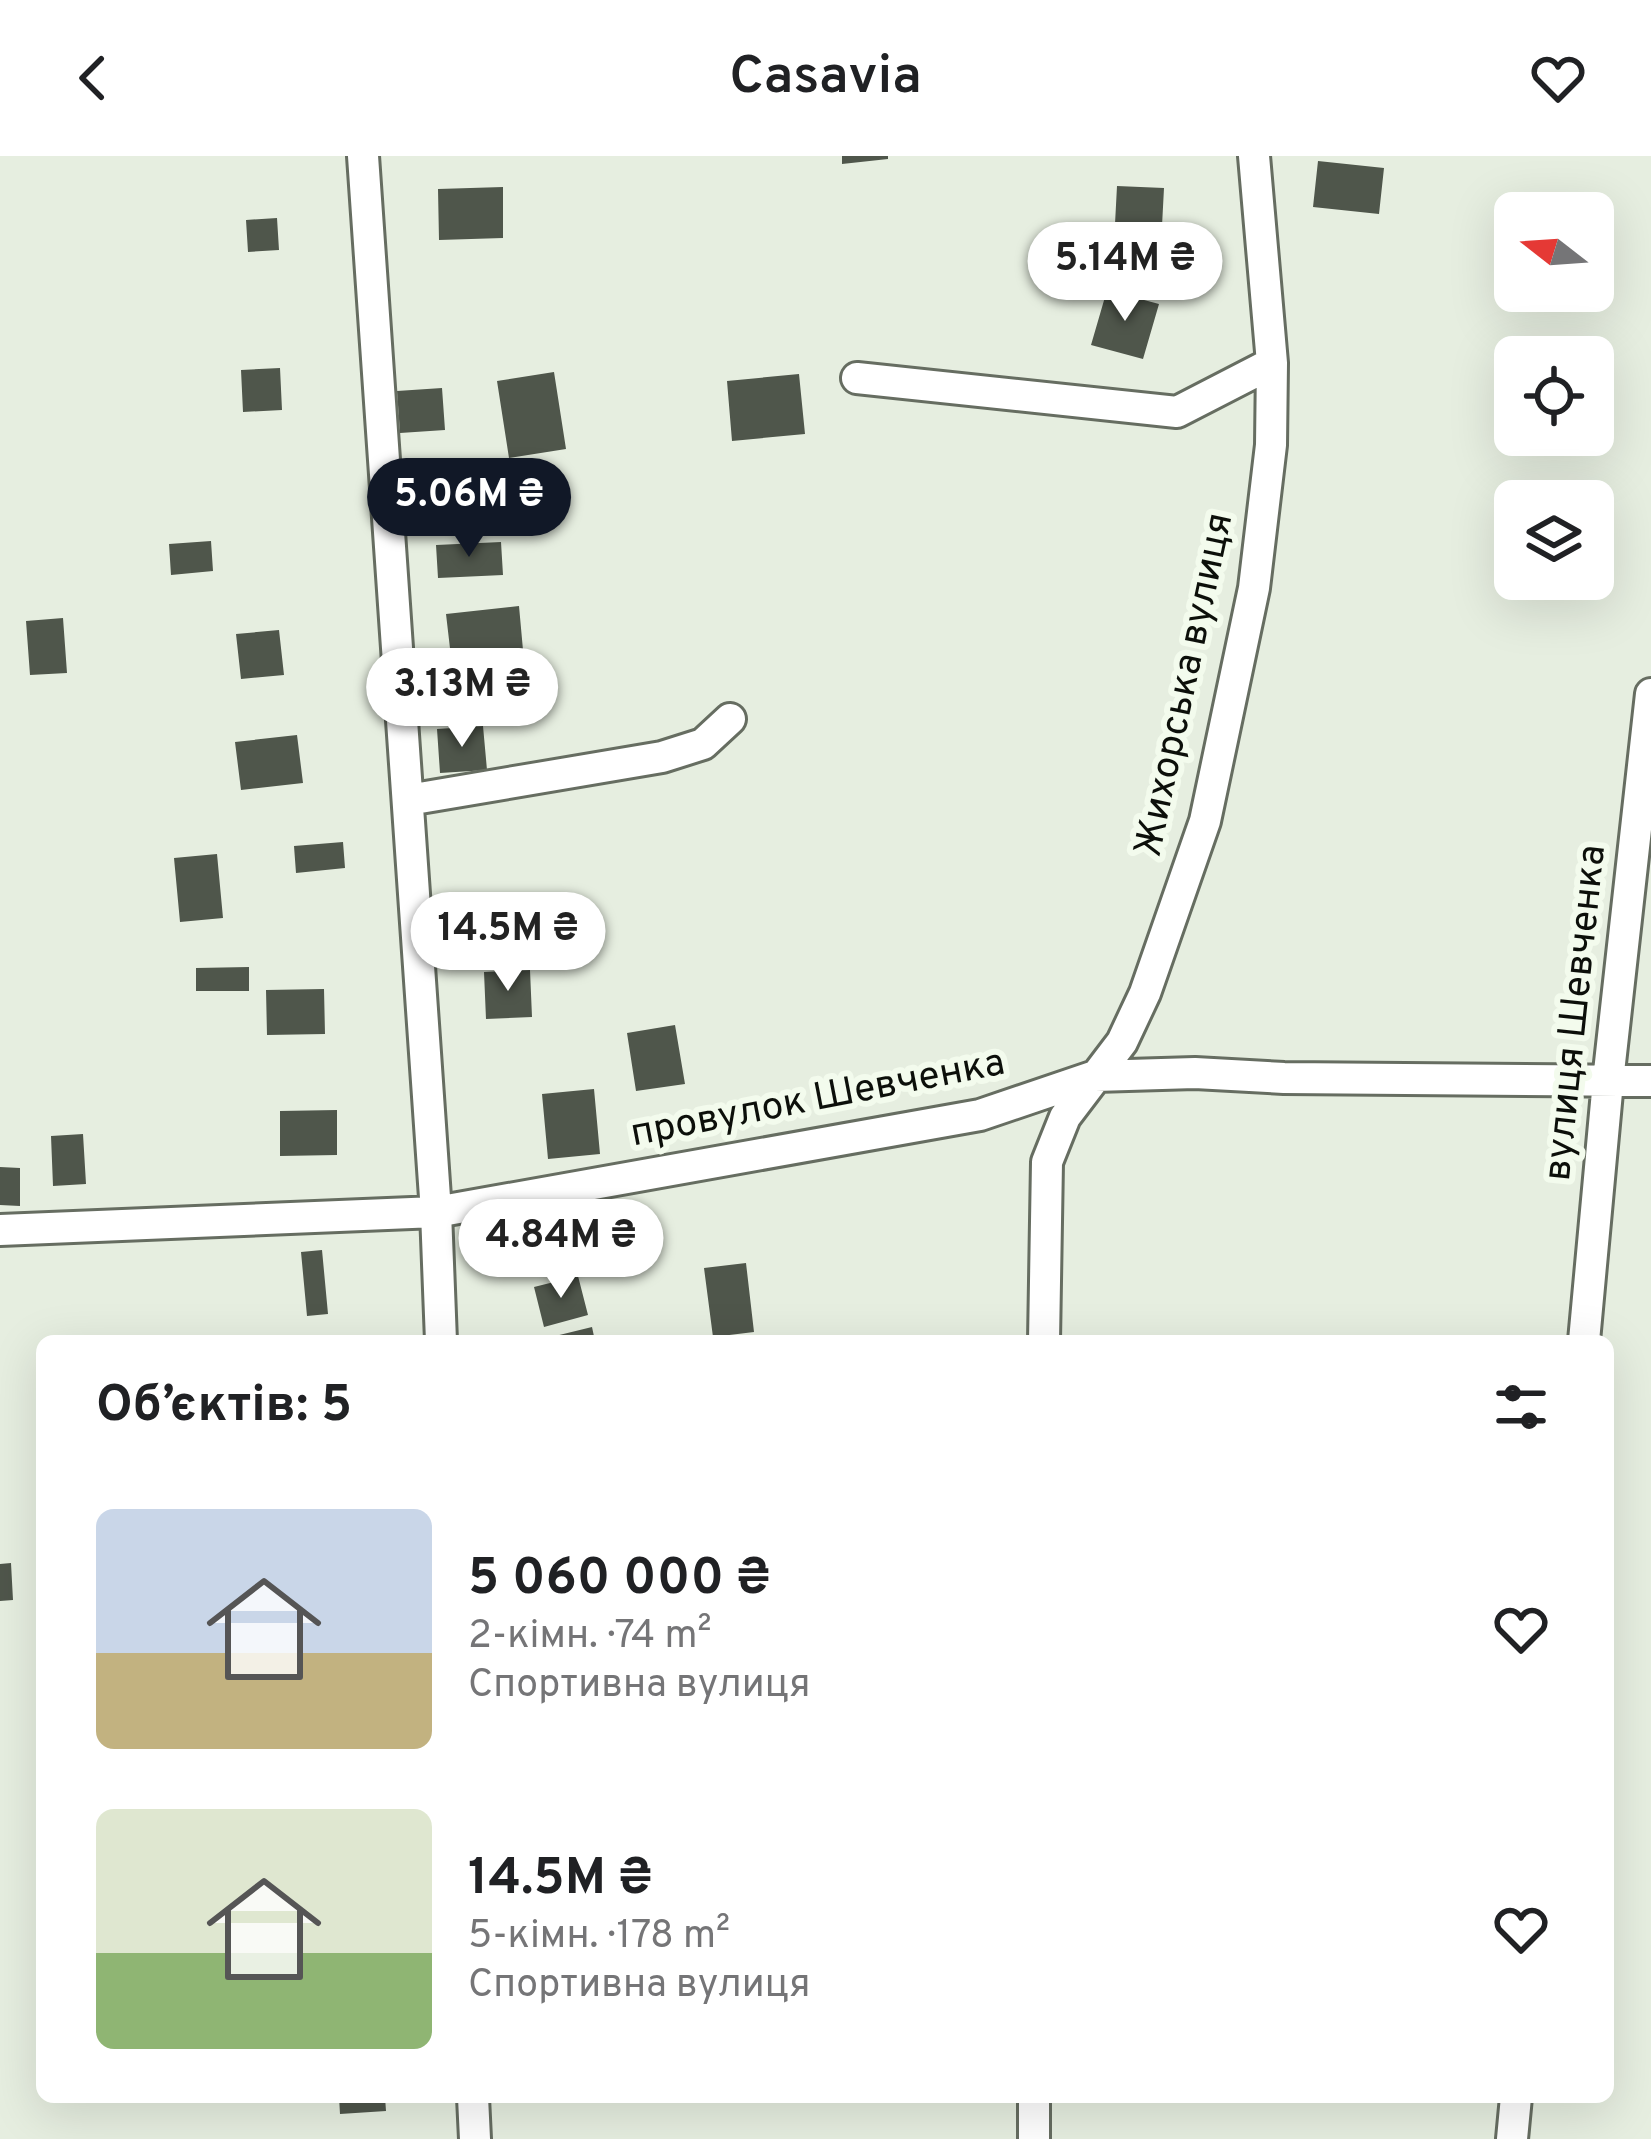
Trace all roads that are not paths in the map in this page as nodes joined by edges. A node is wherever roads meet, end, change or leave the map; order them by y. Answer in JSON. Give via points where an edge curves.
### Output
{"nodes":[{"id":1,"x":363,"y":156,"type":"edge"},
{"id":2,"x":1254,"y":156,"type":"edge"},
{"id":3,"x":1272,"y":363,"type":"junction"},
{"id":4,"x":857,"y":378,"type":"dead end"},
{"id":5,"x":1651,"y":694,"type":"edge"},
{"id":6,"x":730,"y":719,"type":"dead end"},
{"id":7,"x":408,"y":800,"type":"junction"},
{"id":8,"x":1096,"y":1076,"type":"junction"},
{"id":9,"x":1651,"y":1081,"type":"edge"},
{"id":10,"x":1608,"y":1082,"type":"junction"},
{"id":11,"x":436,"y":1212,"type":"junction"},
{"id":12,"x":0,"y":1230,"type":"edge"},
{"id":13,"x":441,"y":1335,"type":"edge"},
{"id":14,"x":1044,"y":1335,"type":"edge"},
{"id":15,"x":1585,"y":1335,"type":"edge"},
{"id":16,"x":473,"y":2103,"type":"edge"},
{"id":17,"x":1034,"y":2103,"type":"edge"},
{"id":18,"x":1516,"y":2103,"type":"edge"},
{"id":19,"x":475,"y":2139,"type":"edge"},
{"id":20,"x":1034,"y":2139,"type":"edge"},
{"id":21,"x":1513,"y":2139,"type":"edge"}],
"edges":[{"from":1,"to":7,"type":"street"},
{"from":2,"to":3,"type":"street","name":"Жихорська вулиця"},
{"from":3,"to":4,"type":"street","via":[[1177,412]]},
{"from":3,"to":8,"type":"street","name":"Жихорська вулиця","via":[[1254,588],[1204,821],[1145,993]]},
{"from":5,"to":10,"type":"street","name":"вулиця Шевченка"},
{"from":6,"to":7,"type":"street","via":[[704,744],[662,757]]},
{"from":7,"to":11,"type":"street"},
{"from":8,"to":10,"type":"street","name":"провулок Шевченка"},
{"from":8,"to":11,"type":"street","name":"провулок Шевченка","via":[[980,1115]]},
{"from":8,"to":14,"type":"street","name":"Жихорська вулиця","via":[[1064,1118],[1047,1162]]},
{"from":9,"to":10,"type":"street","name":"провулок Шевченка"},
{"from":10,"to":15,"type":"street","name":"вулиця Шевченка"},
{"from":11,"to":12,"type":"street","name":"провулок Шевченка"},
{"from":11,"to":13,"type":"street"},
{"from":16,"to":19,"type":"street"},
{"from":17,"to":20,"type":"street"},
{"from":18,"to":21,"type":"street"}]}
